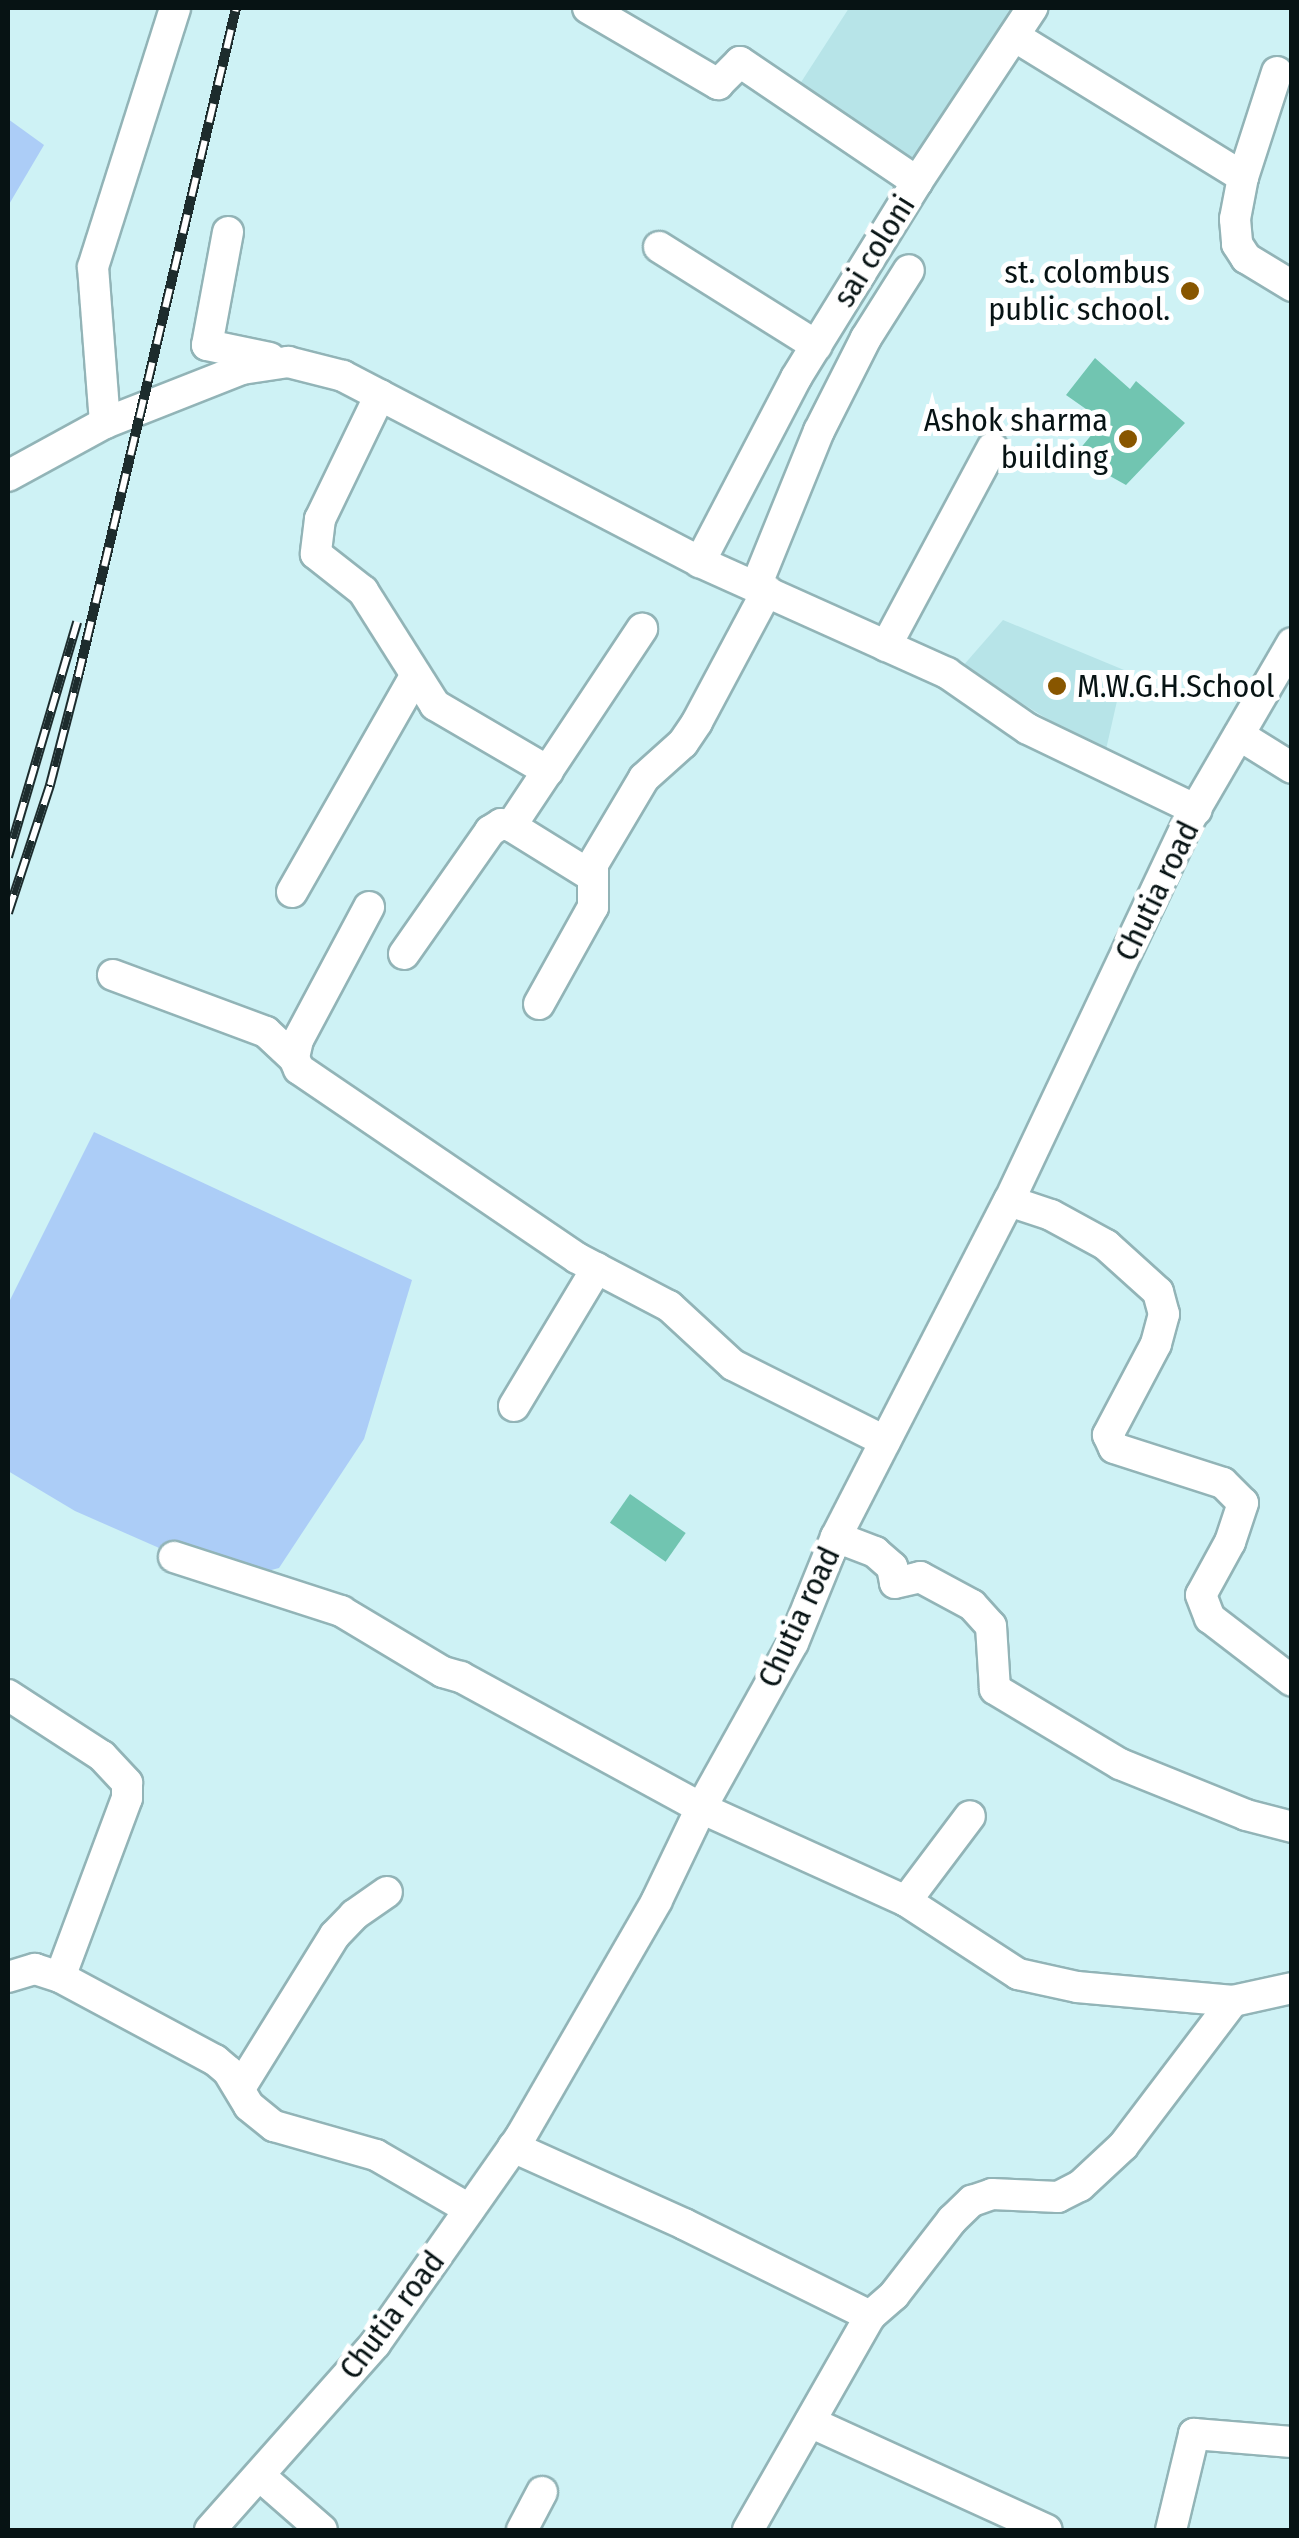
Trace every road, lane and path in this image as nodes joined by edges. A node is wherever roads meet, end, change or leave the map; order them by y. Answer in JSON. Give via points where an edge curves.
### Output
{"nodes":[{"id":1,"x":175,"y":8,"type":"edge"},
{"id":2,"x":588,"y":8,"type":"edge"},
{"id":3,"x":1032,"y":8,"type":"edge"},
{"id":4,"x":1014,"y":36,"type":"junction"},
{"id":5,"x":1277,"y":72,"type":"dead end"},
{"id":6,"x":1243,"y":178,"type":"junction"},
{"id":7,"x":917,"y":182,"type":"junction"},
{"id":8,"x":228,"y":232,"type":"dead end"},
{"id":9,"x":659,"y":247,"type":"dead end"},
{"id":10,"x":909,"y":270,"type":"dead end"},
{"id":11,"x":1292,"y":286,"type":"edge"},
{"id":12,"x":817,"y":346,"type":"junction"},
{"id":13,"x":288,"y":362,"type":"junction"},
{"id":14,"x":380,"y":395,"type":"junction"},
{"id":15,"x":105,"y":424,"type":"junction"},
{"id":16,"x":992,"y":448,"type":"dead end"},
{"id":17,"x":8,"y":476,"type":"edge"},
{"id":18,"x":700,"y":562,"type":"junction"},
{"id":19,"x":761,"y":589,"type":"junction"},
{"id":20,"x":642,"y":629,"type":"dead end"},
{"id":21,"x":1292,"y":643,"type":"edge"},
{"id":22,"x":886,"y":646,"type":"junction"},
{"id":23,"x":415,"y":676,"type":"junction"},
{"id":24,"x":1239,"y":735,"type":"junction"},
{"id":25,"x":1292,"y":768,"type":"edge"},
{"id":26,"x":548,"y":771,"type":"junction"},
{"id":27,"x":1196,"y":810,"type":"junction"},
{"id":28,"x":512,"y":826,"type":"junction"},
{"id":29,"x":590,"y":875,"type":"junction"},
{"id":30,"x":292,"y":892,"type":"dead end"},
{"id":31,"x":369,"y":907,"type":"dead end"},
{"id":32,"x":404,"y":954,"type":"dead end"},
{"id":33,"x":113,"y":975,"type":"dead end"},
{"id":34,"x":539,"y":1004,"type":"dead end"},
{"id":35,"x":294,"y":1058,"type":"junction"},
{"id":36,"x":1009,"y":1202,"type":"junction"},
{"id":37,"x":597,"y":1268,"type":"junction"},
{"id":38,"x":514,"y":1406,"type":"dead end"},
{"id":39,"x":885,"y":1441,"type":"junction"},
{"id":40,"x":836,"y":1537,"type":"junction"},
{"id":41,"x":174,"y":1557,"type":"dead end"},
{"id":42,"x":1292,"y":1680,"type":"edge"},
{"id":43,"x":8,"y":1695,"type":"edge"},
{"id":44,"x":701,"y":1808,"type":"junction"},
{"id":45,"x":970,"y":1816,"type":"dead end"},
{"id":46,"x":1292,"y":1828,"type":"edge"},
{"id":47,"x":387,"y":1892,"type":"dead end"},
{"id":48,"x":906,"y":1901,"type":"junction"},
{"id":49,"x":8,"y":1977,"type":"edge"},
{"id":50,"x":60,"y":1977,"type":"junction"},
{"id":51,"x":1292,"y":1988,"type":"edge"},
{"id":52,"x":1233,"y":2002,"type":"junction"},
{"id":53,"x":240,"y":2088,"type":"junction"},
{"id":54,"x":512,"y":2147,"type":"junction"},
{"id":55,"x":470,"y":2209,"type":"junction"},
{"id":56,"x":870,"y":2316,"type":"junction"},
{"id":57,"x":810,"y":2422,"type":"junction"},
{"id":58,"x":1292,"y":2442,"type":"edge"},
{"id":59,"x":260,"y":2476,"type":"junction"},
{"id":60,"x":542,"y":2492,"type":"dead end"},
{"id":61,"x":210,"y":2530,"type":"edge"},
{"id":62,"x":322,"y":2530,"type":"edge"},
{"id":63,"x":522,"y":2530,"type":"edge"},
{"id":64,"x":748,"y":2530,"type":"edge"},
{"id":65,"x":1047,"y":2530,"type":"edge"},
{"id":66,"x":1171,"y":2530,"type":"edge"}],
"edges":[{"from":1,"to":15,"type":"street","via":[[92,267]]},
{"from":2,"to":7,"type":"street","name":"sai coloni","via":[[718,84],[740,62]]},
{"from":3,"to":4,"type":"street"},
{"from":4,"to":6,"type":"street"},
{"from":4,"to":7,"type":"street"},
{"from":5,"to":6,"type":"street"},
{"from":6,"to":11,"type":"street","via":[[1237,244],[1246,258]]},
{"from":7,"to":12,"type":"street","name":"sai coloni"},
{"from":8,"to":13,"type":"street","via":[[207,345]]},
{"from":9,"to":12,"type":"street"},
{"from":10,"to":19,"type":"street","via":[[819,431]]},
{"from":12,"to":18,"type":"street","name":"sai coloni"},
{"from":13,"to":14,"type":"street","via":[[343,376]]},
{"from":13,"to":15,"type":"street","via":[[242,369]]},
{"from":14,"to":18,"type":"street"},
{"from":14,"to":23,"type":"street","via":[[315,543],[322,560],[363,591]]},
{"from":15,"to":17,"type":"street"},
{"from":16,"to":22,"type":"street"},
{"from":18,"to":19,"type":"street"},
{"from":19,"to":22,"type":"street"},
{"from":19,"to":29,"type":"street","via":[[697,722],[644,778]]},
{"from":20,"to":26,"type":"street"},
{"from":21,"to":24,"type":"street","name":"Chutia road"},
{"from":22,"to":27,"type":"street","via":[[946,673],[1028,729]]},
{"from":23,"to":26,"type":"street","via":[[442,710]]},
{"from":23,"to":30,"type":"street"},
{"from":24,"to":25,"type":"street"},
{"from":24,"to":27,"type":"street","name":"Chutia road"},
{"from":26,"to":28,"type":"street"},
{"from":27,"to":36,"type":"street","name":"Chutia road"},
{"from":28,"to":29,"type":"street"},
{"from":28,"to":32,"type":"street","via":[[490,831]]},
{"from":29,"to":34,"type":"street","via":[[593,907]]},
{"from":31,"to":35,"type":"street"},
{"from":33,"to":35,"type":"street","via":[[266,1032]]},
{"from":35,"to":37,"type":"street","via":[[314,1082]]},
{"from":36,"to":39,"type":"street","name":"Chutia road"},
{"from":36,"to":42,"type":"street","via":[[1051,1215],[1106,1245],[1158,1292],[1164,1314],[1156,1344],[1108,1435],[1114,1448],[1223,1483],[1243,1503],[1202,1595],[1210,1618]]},
{"from":37,"to":38,"type":"street"},
{"from":37,"to":39,"type":"street","via":[[684,1317],[733,1364]]},
{"from":39,"to":40,"type":"street","name":"Chutia road"},
{"from":40,"to":44,"type":"street","name":"Chutia road","via":[[792,1643]]},
{"from":40,"to":46,"type":"street","via":[[875,1552],[892,1568],[896,1583],[920,1577],[972,1605],[992,1626],[994,1689],[1120,1764]]},
{"from":41,"to":44,"type":"street","via":[[341,1611]]},
{"from":43,"to":50,"type":"street","via":[[102,1756],[127,1783]]},
{"from":44,"to":48,"type":"street"},
{"from":44,"to":54,"type":"street","name":"Chutia road","via":[[657,1900]]},
{"from":45,"to":48,"type":"street"},
{"from":47,"to":53,"type":"street","via":[[335,1935]]},
{"from":48,"to":52,"type":"street","via":[[1018,1974],[1077,1987]]},
{"from":49,"to":50,"type":"street","via":[[35,1969]]},
{"from":50,"to":53,"type":"street","via":[[214,2060]]},
{"from":51,"to":52,"type":"street"},
{"from":52,"to":56,"type":"street","via":[[1123,2146],[1080,2186],[1058,2197],[992,2194],[972,2202]]},
{"from":53,"to":55,"type":"street","via":[[249,2106],[274,2126],[376,2155]]},
{"from":54,"to":55,"type":"street","name":"Chutia road"},
{"from":54,"to":56,"type":"street"},
{"from":55,"to":59,"type":"street","name":"Chutia road","via":[[375,2344]]},
{"from":56,"to":57,"type":"street"},
{"from":57,"to":64,"type":"street"},
{"from":57,"to":65,"type":"street"},
{"from":58,"to":66,"type":"street","via":[[1194,2434]]},
{"from":59,"to":61,"type":"street","name":"Chutia road"},
{"from":59,"to":62,"type":"street"},
{"from":60,"to":63,"type":"street"}]}
